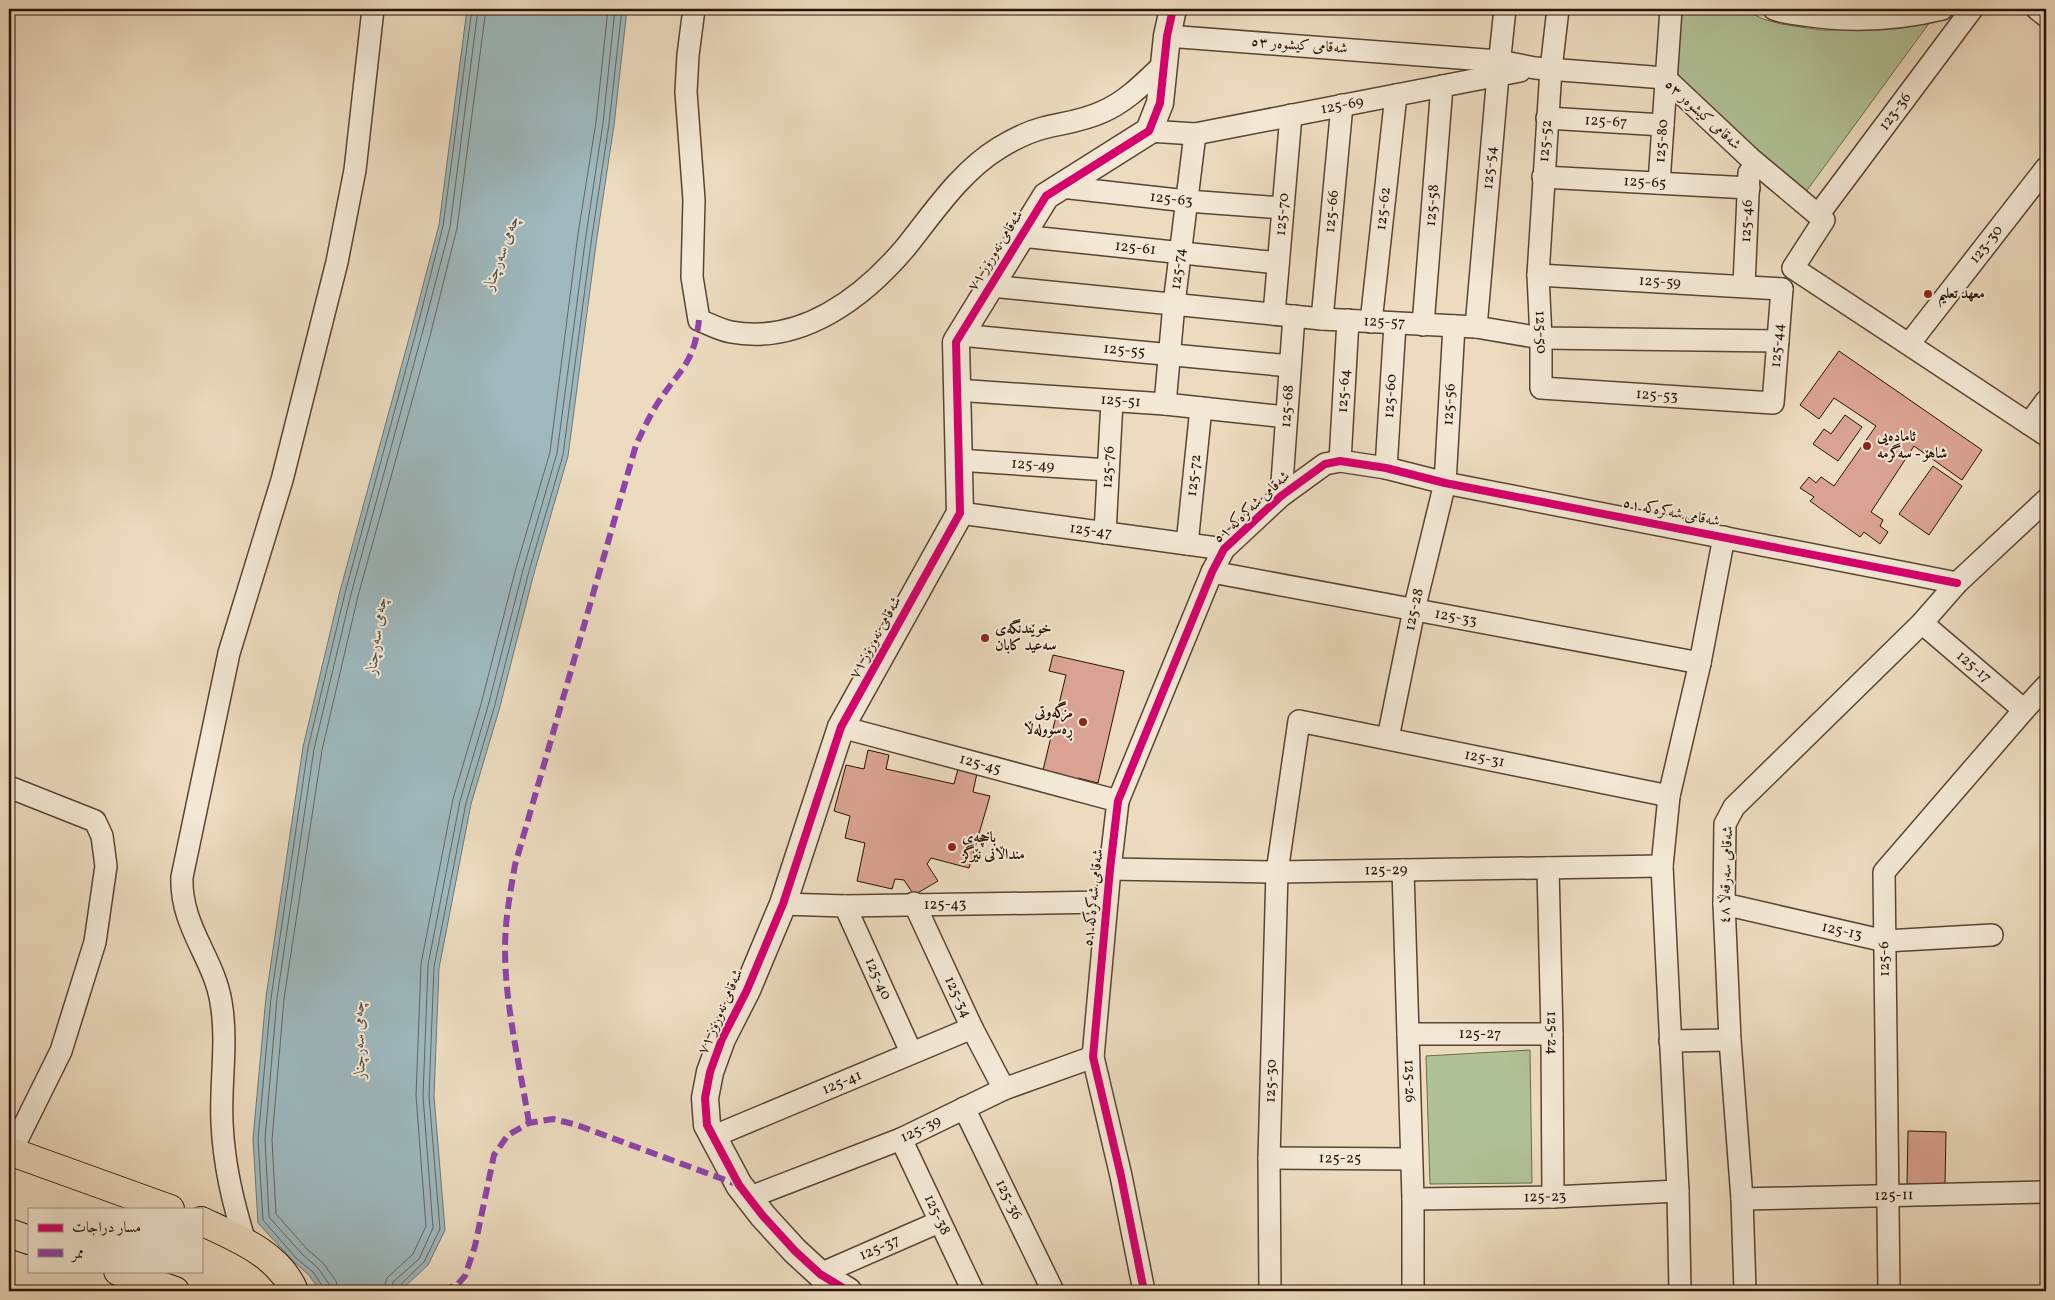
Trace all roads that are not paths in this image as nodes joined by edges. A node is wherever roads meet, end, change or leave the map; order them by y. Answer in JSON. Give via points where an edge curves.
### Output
{"nodes":[{"id":1,"x":373,"y":9,"type":"edge"},
{"id":2,"x":694,"y":9,"type":"edge"},
{"id":3,"x":1173,"y":9,"type":"edge"},
{"id":4,"x":1506,"y":9,"type":"edge"},
{"id":5,"x":1558,"y":9,"type":"edge"},
{"id":6,"x":1671,"y":9,"type":"edge"},
{"id":7,"x":1774,"y":9,"type":"edge"},
{"id":8,"x":1942,"y":9,"type":"edge"},
{"id":9,"x":1972,"y":9,"type":"edge"},
{"id":10,"x":2037,"y":9,"type":"edge"},
{"id":11,"x":2046,"y":16,"type":"edge"},
{"id":12,"x":1167,"y":36,"type":"junction"},
{"id":13,"x":1164,"y":64,"type":"junction"},
{"id":14,"x":1498,"y":68,"type":"junction"},
{"id":15,"x":1543,"y":68,"type":"junction"},
{"id":16,"x":1665,"y":78,"type":"junction"},
{"id":17,"x":1442,"y":86,"type":"junction"},
{"id":18,"x":1396,"y":94,"type":"junction"},
{"id":19,"x":1342,"y":105,"type":"junction"},
{"id":20,"x":1291,"y":115,"type":"junction"},
{"id":21,"x":1547,"y":118,"type":"junction"},
{"id":22,"x":1663,"y":125,"type":"junction"},
{"id":23,"x":1149,"y":131,"type":"junction"},
{"id":24,"x":1195,"y":134,"type":"junction"},
{"id":25,"x":1750,"y":158,"type":"junction"},
{"id":26,"x":2046,"y":168,"type":"edge"},
{"id":27,"x":1543,"y":177,"type":"junction"},
{"id":28,"x":1659,"y":183,"type":"junction"},
{"id":29,"x":1061,"y":187,"type":"junction"},
{"id":30,"x":1748,"y":188,"type":"junction"},
{"id":31,"x":1187,"y":201,"type":"junction"},
{"id":32,"x":1283,"y":208,"type":"junction"},
{"id":33,"x":1818,"y":214,"type":"junction"},
{"id":34,"x":1021,"y":236,"type":"junction"},
{"id":35,"x":1180,"y":253,"type":"junction"},
{"id":36,"x":1278,"y":263,"type":"junction"},
{"id":37,"x":1538,"y":274,"type":"junction"},
{"id":38,"x":1805,"y":276,"type":"junction"},
{"id":39,"x":1744,"y":285,"type":"junction"},
{"id":40,"x":990,"y":286,"type":"junction"},
{"id":41,"x":1782,"y":289,"type":"junction"},
{"id":42,"x":1174,"y":304,"type":"junction"},
{"id":43,"x":1284,"y":315,"type":"junction"},
{"id":44,"x":1322,"y":319,"type":"junction"},
{"id":45,"x":1348,"y":320,"type":"junction"},
{"id":46,"x":1371,"y":322,"type":"junction"},
{"id":47,"x":1395,"y":324,"type":"junction"},
{"id":48,"x":1423,"y":325,"type":"junction"},
{"id":49,"x":1454,"y":326,"type":"junction"},
{"id":50,"x":1476,"y":327,"type":"junction"},
{"id":51,"x":960,"y":335,"type":"junction"},
{"id":52,"x":1542,"y":338,"type":"junction"},
{"id":53,"x":1778,"y":341,"type":"junction"},
{"id":54,"x":1909,"y":344,"type":"junction"},
{"id":55,"x":1170,"y":355,"type":"junction"},
{"id":56,"x":1290,"y":366,"type":"junction"},
{"id":57,"x":1541,"y":388,"type":"joint"},
{"id":58,"x":956,"y":390,"type":"junction"},
{"id":59,"x":1112,"y":401,"type":"junction"},
{"id":60,"x":2046,"y":401,"type":"edge"},
{"id":61,"x":1773,"y":403,"type":"joint"},
{"id":62,"x":1165,"y":404,"type":"junction"},
{"id":63,"x":1201,"y":408,"type":"junction"},
{"id":64,"x":1286,"y":417,"type":"junction"},
{"id":65,"x":2038,"y":430,"type":"edge"},
{"id":66,"x":958,"y":460,"type":"junction"},
{"id":67,"x":1340,"y":461,"type":"junction"},
{"id":68,"x":1386,"y":468,"type":"junction"},
{"id":69,"x":1108,"y":470,"type":"junction"},
{"id":70,"x":1445,"y":483,"type":"junction"},
{"id":71,"x":1280,"y":496,"type":"junction"},
{"id":72,"x":2046,"y":500,"type":"edge"},
{"id":73,"x":960,"y":513,"type":"junction"},
{"id":74,"x":1105,"y":533,"type":"junction"},
{"id":75,"x":1724,"y":537,"type":"junction"},
{"id":76,"x":1187,"y":544,"type":"junction"},
{"id":77,"x":1224,"y":549,"type":"junction"},
{"id":78,"x":1212,"y":572,"type":"junction"},
{"id":79,"x":1957,"y":583,"type":"junction"},
{"id":80,"x":1414,"y":610,"type":"junction"},
{"id":81,"x":1922,"y":623,"type":"junction"},
{"id":82,"x":1700,"y":663,"type":"junction"},
{"id":83,"x":2046,"y":686,"type":"edge"},
{"id":84,"x":2024,"y":710,"type":"junction"},
{"id":85,"x":1299,"y":721,"type":"joint"},
{"id":86,"x":841,"y":727,"type":"junction"},
{"id":87,"x":1388,"y":738,"type":"junction"},
{"id":88,"x":9,"y":788,"type":"edge"},
{"id":89,"x":1669,"y":796,"type":"junction"},
{"id":90,"x":1118,"y":801,"type":"junction"},
{"id":91,"x":1662,"y":866,"type":"junction"},
{"id":92,"x":1548,"y":868,"type":"junction"},
{"id":93,"x":1110,"y":869,"type":"junction"},
{"id":94,"x":1403,"y":870,"type":"junction"},
{"id":95,"x":1277,"y":872,"type":"junction"},
{"id":96,"x":1107,"y":902,"type":"junction"},
{"id":97,"x":914,"y":903,"type":"junction"},
{"id":98,"x":784,"y":904,"type":"junction"},
{"id":99,"x":1724,"y":904,"type":"junction"},
{"id":100,"x":846,"y":906,"type":"junction"},
{"id":101,"x":1992,"y":935,"type":"dead end"},
{"id":102,"x":1885,"y":941,"type":"junction"},
{"id":103,"x":972,"y":1028,"type":"junction"},
{"id":104,"x":1408,"y":1034,"type":"junction"},
{"id":105,"x":1552,"y":1034,"type":"junction"},
{"id":106,"x":1730,"y":1040,"type":"junction"},
{"id":107,"x":1670,"y":1041,"type":"junction"},
{"id":108,"x":911,"y":1052,"type":"junction"},
{"id":109,"x":1093,"y":1057,"type":"junction"},
{"id":110,"x":1004,"y":1090,"type":"junction"},
{"id":111,"x":964,"y":1108,"type":"junction"},
{"id":112,"x":712,"y":1137,"type":"junction"},
{"id":113,"x":901,"y":1139,"type":"junction"},
{"id":114,"x":10,"y":1152,"type":"edge"},
{"id":115,"x":1268,"y":1158,"type":"junction"},
{"id":116,"x":1411,"y":1160,"type":"junction"},
{"id":117,"x":1678,"y":1191,"type":"junction"},
{"id":118,"x":2046,"y":1192,"type":"edge"},
{"id":119,"x":1888,"y":1196,"type":"junction"},
{"id":120,"x":1553,"y":1197,"type":"junction"},
{"id":121,"x":748,"y":1198,"type":"junction"},
{"id":122,"x":1412,"y":1199,"type":"junction"},
{"id":123,"x":1742,"y":1200,"type":"junction"},
{"id":124,"x":167,"y":1208,"type":"edge"},
{"id":125,"x":202,"y":1221,"type":"edge"},
{"id":126,"x":939,"y":1222,"type":"junction"},
{"id":127,"x":9,"y":1233,"type":"edge"},
{"id":128,"x":28,"y":1240,"type":"edge"},
{"id":129,"x":245,"y":1242,"type":"junction"},
{"id":130,"x":121,"y":1272,"type":"edge"},
{"id":131,"x":820,"y":1274,"type":"junction"},
{"id":132,"x":172,"y":1290,"type":"edge"},
{"id":133,"x":294,"y":1291,"type":"edge"},
{"id":134,"x":848,"y":1291,"type":"edge"},
{"id":135,"x":973,"y":1291,"type":"edge"},
{"id":136,"x":1053,"y":1291,"type":"edge"},
{"id":137,"x":1144,"y":1291,"type":"edge"},
{"id":138,"x":1270,"y":1291,"type":"edge"},
{"id":139,"x":1413,"y":1291,"type":"edge"},
{"id":140,"x":1680,"y":1291,"type":"edge"},
{"id":141,"x":1745,"y":1291,"type":"edge"},
{"id":142,"x":1889,"y":1291,"type":"edge"}],
"edges":[{"from":1,"to":129,"type":"street","via":[[357,152],[337,262],[284,471],[229,653],[182,877],[184,906],[221,1000],[225,1028],[222,1090],[224,1156],[229,1188]]},
{"from":2,"to":13,"type":"street","via":[[686,92],[694,200],[692,277],[699,320],[747,334],[785,332],[832,312],[882,273],[979,162],[1019,137],[1102,112],[1134,91]]},
{"from":3,"to":12,"type":"street"},
{"from":4,"to":14,"type":"street","name":"125-54"},
{"from":5,"to":15,"type":"street","name":"125-52"},
{"from":6,"to":16,"type":"street","name":"125-80"},
{"from":7,"to":8,"type":"street","via":[[1817,17],[1863,20]]},
{"from":9,"to":33,"type":"street","name":"123-36"},
{"from":10,"to":11,"type":"street"},
{"from":12,"to":13,"type":"street"},
{"from":12,"to":14,"type":"street","name":"شەقامی کیشوەر ٥٣"},
{"from":13,"to":23,"type":"street","via":[[1160,103]]},
{"from":14,"to":15,"type":"street","name":"125-69"},
{"from":14,"to":17,"type":"street","name":"125-69"},
{"from":14,"to":50,"type":"street","name":"125-54"},
{"from":15,"to":16,"type":"street","name":"شەقامی کیشوەر ٥٣"},
{"from":15,"to":21,"type":"street","name":"125-52"},
{"from":16,"to":22,"type":"street","name":"125-80"},
{"from":16,"to":25,"type":"street","name":"شەقامی کیشوەر ٥٣"},
{"from":17,"to":18,"type":"street","name":"125-69"},
{"from":17,"to":48,"type":"street","name":"125-58"},
{"from":18,"to":19,"type":"street","name":"125-69"},
{"from":18,"to":46,"type":"street","name":"125-62"},
{"from":19,"to":20,"type":"street","name":"125-69"},
{"from":19,"to":44,"type":"street","name":"125-66"},
{"from":20,"to":24,"type":"street","name":"125-69"},
{"from":20,"to":32,"type":"street","name":"125-70"},
{"from":21,"to":22,"type":"street","name":"125-67"},
{"from":21,"to":27,"type":"street","name":"125-52"},
{"from":22,"to":28,"type":"street","name":"125-80"},
{"from":23,"to":24,"type":"street","name":"125-69"},
{"from":23,"to":29,"type":"street","name":"شەقامی نەورۆز ٧١"},
{"from":24,"to":31,"type":"street","name":"125-74"},
{"from":25,"to":30,"type":"street","name":"125-46"},
{"from":25,"to":33,"type":"street","name":"شەقامی کیشوەر ٥٣"},
{"from":26,"to":54,"type":"street","name":"123-30"},
{"from":27,"to":28,"type":"street","name":"125-65"},
{"from":27,"to":37,"type":"street","name":"125-52"},
{"from":28,"to":30,"type":"street","name":"125-65"},
{"from":29,"to":31,"type":"street","name":"125-63"},
{"from":29,"to":34,"type":"street","name":"شەقامی نەورۆز ٧١","via":[[1046,196]]},
{"from":30,"to":39,"type":"street","name":"125-46"},
{"from":31,"to":32,"type":"street","name":"125-63"},
{"from":31,"to":35,"type":"street","name":"125-74"},
{"from":32,"to":36,"type":"street","name":"125-70"},
{"from":33,"to":38,"type":"street","via":[[1824,220],[1793,268]]},
{"from":34,"to":35,"type":"street","name":"125-61"},
{"from":34,"to":40,"type":"street","name":"شەقامی نەورۆز ٧١"},
{"from":35,"to":36,"type":"street","name":"125-61"},
{"from":35,"to":42,"type":"street","name":"125-74"},
{"from":36,"to":43,"type":"street","name":"125-70"},
{"from":37,"to":39,"type":"street","name":"125-59"},
{"from":37,"to":52,"type":"street","name":"125-50"},
{"from":38,"to":41,"type":"street"},
{"from":38,"to":54,"type":"street"},
{"from":39,"to":41,"type":"street","name":"125-59"},
{"from":40,"to":42,"type":"street","name":"125-57"},
{"from":40,"to":51,"type":"street","name":"شەقامی نەورۆز ٧١"},
{"from":41,"to":53,"type":"street","name":"125-44"},
{"from":42,"to":43,"type":"street","name":"125-57"},
{"from":42,"to":55,"type":"street","name":"125-74"},
{"from":43,"to":44,"type":"street","name":"125-57"},
{"from":43,"to":56,"type":"street","name":"125-68"},
{"from":44,"to":45,"type":"street","name":"125-57"},
{"from":45,"to":46,"type":"street","name":"125-57"},
{"from":45,"to":67,"type":"street","name":"125-64"},
{"from":46,"to":47,"type":"street","name":"125-57"},
{"from":47,"to":48,"type":"street","name":"125-57"},
{"from":47,"to":68,"type":"street","name":"125-60"},
{"from":48,"to":49,"type":"street","name":"125-57"},
{"from":49,"to":50,"type":"street","name":"125-57"},
{"from":49,"to":70,"type":"street","name":"125-56"},
{"from":50,"to":52,"type":"street","name":"125-57"},
{"from":51,"to":55,"type":"street","name":"125-55"},
{"from":51,"to":58,"type":"street","name":"شەقامی نەورۆز ٧١","via":[[956,342]]},
{"from":52,"to":53,"type":"street","name":"125-57"},
{"from":52,"to":57,"type":"street","name":"125-50"},
{"from":53,"to":61,"type":"street","name":"125-44"},
{"from":54,"to":65,"type":"street"},
{"from":55,"to":56,"type":"street","name":"125-55"},
{"from":55,"to":62,"type":"street","name":"125-74"},
{"from":56,"to":64,"type":"street","name":"125-68"},
{"from":57,"to":61,"type":"street","name":"125-53"},
{"from":58,"to":59,"type":"street","name":"125-51"},
{"from":58,"to":66,"type":"street","name":"شەقامی نەورۆز ٧١"},
{"from":59,"to":62,"type":"street","name":"125-51"},
{"from":59,"to":69,"type":"street","name":"125-76"},
{"from":60,"to":65,"type":"street"},
{"from":62,"to":63,"type":"street","name":"125-51"},
{"from":63,"to":64,"type":"street","name":"125-51"},
{"from":63,"to":76,"type":"street","name":"125-72"},
{"from":64,"to":71,"type":"street","name":"125-68"},
{"from":66,"to":69,"type":"street","name":"125-49"},
{"from":66,"to":73,"type":"street","name":"شەقامی نەورۆز ٧١"},
{"from":67,"to":68,"type":"street","name":"شەقامی شەکرەکە ٥١"},
{"from":67,"to":71,"type":"street","name":"شەقامی شەکرەکە ٥١","via":[[1325,464]]},
{"from":68,"to":70,"type":"street","name":"شەقامی شەکرەکە ٥١"},
{"from":69,"to":74,"type":"street","name":"125-76"},
{"from":70,"to":75,"type":"street","name":"شەقامی شەکرەکە ٥١"},
{"from":70,"to":80,"type":"street","name":"125-28"},
{"from":71,"to":77,"type":"street","name":"شەقامی شەکرەکە ٥١"},
{"from":72,"to":79,"type":"street","name":"شەقامی سەرقەڵا ٤٨"},
{"from":73,"to":74,"type":"street","name":"125-47"},
{"from":73,"to":86,"type":"street","name":"شەقامی نەورۆز ٧١"},
{"from":74,"to":76,"type":"street","name":"125-47"},
{"from":75,"to":79,"type":"street","name":"شەقامی شەکرەکە ٥١"},
{"from":75,"to":82,"type":"street"},
{"from":76,"to":77,"type":"street","name":"125-47"},
{"from":77,"to":78,"type":"street","name":"شەقامی شەکرەکە ٥١"},
{"from":78,"to":80,"type":"street","name":"125-33"},
{"from":78,"to":90,"type":"street","name":"شەقامی شەکرەکە ٥١"},
{"from":79,"to":81,"type":"street","name":"شەقامی سەرقەڵا ٤٨"},
{"from":80,"to":82,"type":"street","name":"125-33"},
{"from":80,"to":87,"type":"street","name":"125-28"},
{"from":81,"to":84,"type":"street","name":"125-17"},
{"from":81,"to":99,"type":"street","name":"شەقامی سەرقەڵا ٤٨","via":[[1734,807],[1725,824]]},
{"from":82,"to":89,"type":"street"},
{"from":83,"to":84,"type":"street","name":"125-6"},
{"from":84,"to":102,"type":"street","name":"125-6","via":[[1884,872]]},
{"from":85,"to":87,"type":"street","name":"125-31"},
{"from":85,"to":95,"type":"street","name":"125-30"},
{"from":86,"to":90,"type":"street","name":"125-45"},
{"from":86,"to":98,"type":"street","name":"شەقامی نەورۆز ٧١"},
{"from":87,"to":89,"type":"street","name":"125-31"},
{"from":88,"to":114,"type":"street","via":[[95,821],[102,836],[106,866],[95,942],[61,1051]]},
{"from":89,"to":91,"type":"street"},
{"from":90,"to":93,"type":"street","name":"شەقامی شەکرەکە ٥١"},
{"from":91,"to":92,"type":"street","name":"125-29"},
{"from":91,"to":107,"type":"street"},
{"from":92,"to":94,"type":"street","name":"125-29"},
{"from":92,"to":105,"type":"street","name":"125-24"},
{"from":93,"to":95,"type":"street","name":"125-29"},
{"from":93,"to":96,"type":"street","name":"شەقامی شەکرەکە ٥١"},
{"from":94,"to":95,"type":"street","name":"125-29"},
{"from":94,"to":104,"type":"street","name":"125-26"},
{"from":95,"to":115,"type":"street","name":"125-30"},
{"from":96,"to":97,"type":"street","name":"125-43"},
{"from":96,"to":109,"type":"street","name":"شەقامی شەکرەکە ٥١"},
{"from":97,"to":100,"type":"street","name":"125-43"},
{"from":97,"to":103,"type":"street","name":"125-34"},
{"from":98,"to":100,"type":"street","name":"125-43"},
{"from":98,"to":112,"type":"street","name":"شەقامی نەورۆز ٧١","via":[[710,1072],[705,1112]]},
{"from":99,"to":102,"type":"street","name":"125-13"},
{"from":99,"to":106,"type":"street","name":"شەقامی سەرقەڵا ٤٨"},
{"from":100,"to":108,"type":"street","name":"125-40"},
{"from":101,"to":102,"type":"street","name":"125-13"},
{"from":102,"to":119,"type":"street","name":"125-6"},
{"from":103,"to":108,"type":"street","name":"125-41"},
{"from":103,"to":110,"type":"street","name":"125-34"},
{"from":104,"to":105,"type":"street","name":"125-27"},
{"from":104,"to":116,"type":"street","name":"125-26"},
{"from":105,"to":120,"type":"street","name":"125-24"},
{"from":106,"to":107,"type":"street"},
{"from":106,"to":123,"type":"street","name":"شەقامی سەرقەڵا ٤٨"},
{"from":107,"to":117,"type":"street"},
{"from":108,"to":112,"type":"street","name":"125-41"},
{"from":109,"to":110,"type":"street","name":"125-39"},
{"from":109,"to":137,"type":"street","name":"شەقامی شەکرەکە ٥١"},
{"from":110,"to":111,"type":"street","name":"125-39"},
{"from":111,"to":113,"type":"street","name":"125-39"},
{"from":111,"to":136,"type":"street","name":"125-36"},
{"from":112,"to":121,"type":"street","name":"شەقامی نەورۆز ٧١"},
{"from":113,"to":121,"type":"street","name":"125-39"},
{"from":113,"to":126,"type":"street","name":"125-38"},
{"from":114,"to":124,"type":"highway"},
{"from":115,"to":116,"type":"street","name":"125-25"},
{"from":115,"to":138,"type":"street","name":"125-30"},
{"from":116,"to":122,"type":"street","name":"125-26"},
{"from":117,"to":120,"type":"street","name":"125-23"},
{"from":117,"to":140,"type":"street"},
{"from":118,"to":119,"type":"street","name":"125-11"},
{"from":119,"to":123,"type":"street","name":"125-11"},
{"from":119,"to":142,"type":"street","name":"125-6"},
{"from":120,"to":122,"type":"street","name":"125-23"},
{"from":121,"to":131,"type":"street","name":"شەقامی نەورۆز ٧١","via":[[778,1234]]},
{"from":122,"to":139,"type":"street","name":"125-26"},
{"from":123,"to":141,"type":"street","name":"شەقامی سەرقەڵا ٤٨"},
{"from":125,"to":129,"type":"highway"},
{"from":126,"to":131,"type":"street","name":"125-37"},
{"from":126,"to":135,"type":"street","name":"125-38"},
{"from":127,"to":128,"type":"highway"},
{"from":129,"to":133,"type":"highway","via":[[279,1268]]},
{"from":130,"to":132,"type":"highway"},
{"from":131,"to":134,"type":"street","name":"شەقامی نەورۆز ٧١"}]}
